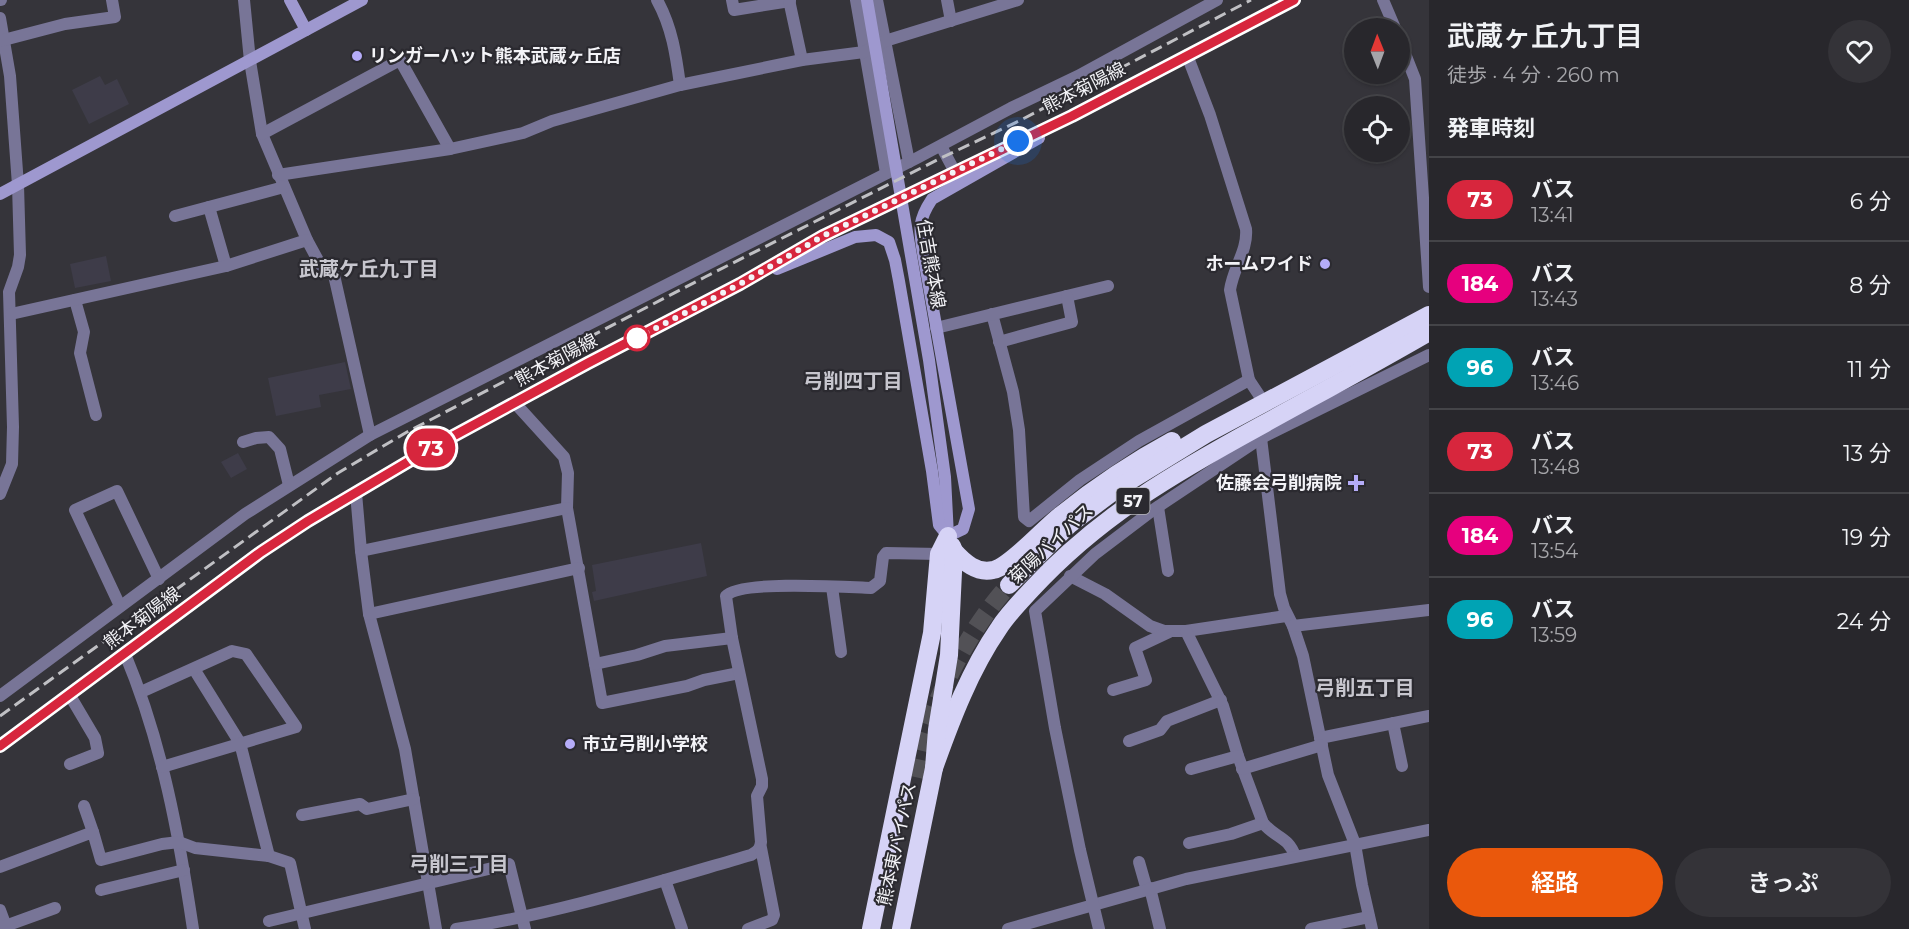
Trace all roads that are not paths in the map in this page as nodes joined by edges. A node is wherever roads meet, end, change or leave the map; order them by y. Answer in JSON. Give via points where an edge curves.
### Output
{"nodes":[{"id":1,"x":112,"y":0,"type":"edge"},
{"id":2,"x":244,"y":0,"type":"edge"},
{"id":3,"x":290,"y":0,"type":"edge"},
{"id":4,"x":363,"y":0,"type":"edge"},
{"id":5,"x":657,"y":0,"type":"edge"},
{"id":6,"x":732,"y":0,"type":"edge"},
{"id":7,"x":856,"y":0,"type":"edge"},
{"id":8,"x":867,"y":0,"type":"edge"},
{"id":9,"x":877,"y":0,"type":"edge"},
{"id":10,"x":947,"y":0,"type":"edge"},
{"id":11,"x":1018,"y":0,"type":"edge"},
{"id":12,"x":1217,"y":0,"type":"edge"},
{"id":13,"x":1294,"y":0,"type":"edge"},
{"id":14,"x":1383,"y":0,"type":"edge"},
{"id":15,"x":790,"y":1,"type":"edge"},
{"id":16,"x":0,"y":18,"type":"edge"},
{"id":17,"x":1391,"y":18,"type":"edge"},
{"id":18,"x":951,"y":21,"type":"junction"},
{"id":19,"x":306,"y":30,"type":"junction"},
{"id":20,"x":2,"y":40,"type":"edge"},
{"id":21,"x":875,"y":46,"type":"junction"},
{"id":22,"x":1187,"y":55,"type":"junction"},
{"id":23,"x":802,"y":60,"type":"junction"},
{"id":24,"x":250,"y":61,"type":"junction"},
{"id":25,"x":1410,"y":66,"type":"edge"},
{"id":26,"x":5,"y":78,"type":"edge"},
{"id":27,"x":680,"y":85,"type":"junction"},
{"id":28,"x":1072,"y":116,"type":"junction"},
{"id":29,"x":262,"y":134,"type":"junction"},
{"id":30,"x":1424,"y":142,"type":"edge"},
{"id":31,"x":941,"y":146,"type":"junction"},
{"id":32,"x":450,"y":149,"type":"junction"},
{"id":33,"x":909,"y":162,"type":"junction"},
{"id":34,"x":955,"y":172,"type":"junction"},
{"id":35,"x":886,"y":173,"type":"junction"},
{"id":36,"x":278,"y":175,"type":"junction"},
{"id":37,"x":1425,"y":175,"type":"edge"},
{"id":38,"x":18,"y":185,"type":"junction"},
{"id":39,"x":284,"y":187,"type":"junction"},
{"id":40,"x":0,"y":194,"type":"edge"},
{"id":41,"x":209,"y":207,"type":"junction"},
{"id":42,"x":175,"y":216,"type":"dead end"},
{"id":43,"x":307,"y":240,"type":"junction"},
{"id":44,"x":226,"y":266,"type":"junction"},
{"id":45,"x":740,"y":284,"type":"junction"},
{"id":46,"x":1108,"y":286,"type":"dead end"},
{"id":47,"x":1429,"y":287,"type":"edge"},
{"id":48,"x":1067,"y":296,"type":"junction"},
{"id":49,"x":75,"y":300,"type":"junction"},
{"id":50,"x":992,"y":314,"type":"junction"},
{"id":51,"x":1429,"y":315,"type":"edge"},
{"id":52,"x":7,"y":320,"type":"edge"},
{"id":53,"x":936,"y":328,"type":"junction"},
{"id":54,"x":1429,"y":333,"type":"edge"},
{"id":55,"x":999,"y":342,"type":"junction"},
{"id":56,"x":1355,"y":354,"type":"junction"},
{"id":57,"x":1429,"y":355,"type":"edge"},
{"id":58,"x":1254,"y":388,"type":"junction"},
{"id":59,"x":514,"y":402,"type":"junction"},
{"id":60,"x":96,"y":415,"type":"dead end"},
{"id":61,"x":370,"y":435,"type":"junction"},
{"id":62,"x":1261,"y":438,"type":"junction"},
{"id":63,"x":243,"y":442,"type":"dead end"},
{"id":64,"x":6,"y":446,"type":"edge"},
{"id":65,"x":289,"y":484,"type":"junction"},
{"id":66,"x":356,"y":493,"type":"junction"},
{"id":67,"x":0,"y":494,"type":"edge"},
{"id":68,"x":1158,"y":507,"type":"junction"},
{"id":69,"x":567,"y":508,"type":"junction"},
{"id":70,"x":947,"y":547,"type":"junction"},
{"id":71,"x":361,"y":551,"type":"junction"},
{"id":72,"x":579,"y":568,"type":"junction"},
{"id":73,"x":1168,"y":571,"type":"dead end"},
{"id":74,"x":1070,"y":576,"type":"junction"},
{"id":75,"x":159,"y":579,"type":"junction"},
{"id":76,"x":1009,"y":585,"type":"tunnel mouth"},
{"id":77,"x":832,"y":586,"type":"junction"},
{"id":78,"x":120,"y":606,"type":"junction"},
{"id":79,"x":1429,"y":610,"type":"edge"},
{"id":80,"x":369,"y":614,"type":"junction"},
{"id":81,"x":1290,"y":621,"type":"junction"},
{"id":82,"x":1186,"y":631,"type":"junction"},
{"id":83,"x":1169,"y":632,"type":"junction"},
{"id":84,"x":732,"y":638,"type":"junction"},
{"id":85,"x":841,"y":651,"type":"dead end"},
{"id":86,"x":125,"y":654,"type":"junction"},
{"id":87,"x":927,"y":656,"type":"junction"},
{"id":88,"x":979,"y":663,"type":"junction"},
{"id":89,"x":595,"y":664,"type":"junction"},
{"id":90,"x":194,"y":669,"type":"junction"},
{"id":91,"x":739,"y":673,"type":"junction"},
{"id":92,"x":945,"y":679,"type":"junction"},
{"id":93,"x":1113,"y":690,"type":"dead end"},
{"id":94,"x":141,"y":692,"type":"junction"},
{"id":95,"x":69,"y":694,"type":"junction"},
{"id":96,"x":0,"y":696,"type":"edge"},
{"id":97,"x":1221,"y":700,"type":"junction"},
{"id":98,"x":1429,"y":717,"type":"edge"},
{"id":99,"x":1393,"y":723,"type":"junction"},
{"id":100,"x":1129,"y":741,"type":"dead end"},
{"id":101,"x":1321,"y":742,"type":"junction"},
{"id":102,"x":240,"y":743,"type":"junction"},
{"id":103,"x":0,"y":746,"type":"edge"},
{"id":104,"x":1238,"y":756,"type":"junction"},
{"id":105,"x":70,"y":764,"type":"dead end"},
{"id":106,"x":162,"y":766,"type":"junction"},
{"id":107,"x":1402,"y":766,"type":"dead end"},
{"id":108,"x":1191,"y":769,"type":"dead end"},
{"id":109,"x":1242,"y":769,"type":"junction"},
{"id":110,"x":921,"y":772,"type":"junction"},
{"id":111,"x":414,"y":799,"type":"junction"},
{"id":112,"x":84,"y":806,"type":"dead end"},
{"id":113,"x":302,"y":815,"type":"dead end"},
{"id":114,"x":1263,"y":823,"type":"junction"},
{"id":115,"x":1429,"y":830,"type":"edge"},
{"id":116,"x":93,"y":832,"type":"junction"},
{"id":117,"x":179,"y":842,"type":"junction"},
{"id":118,"x":1189,"y":843,"type":"dead end"},
{"id":119,"x":1355,"y":844,"type":"junction"},
{"id":120,"x":760,"y":848,"type":"junction"},
{"id":121,"x":269,"y":856,"type":"junction"},
{"id":122,"x":1296,"y":856,"type":"junction"},
{"id":123,"x":1139,"y":862,"type":"dead end"},
{"id":124,"x":0,"y":867,"type":"edge"},
{"id":125,"x":184,"y":870,"type":"junction"},
{"id":126,"x":665,"y":880,"type":"junction"},
{"id":127,"x":428,"y":882,"type":"junction"},
{"id":128,"x":1148,"y":889,"type":"junction"},
{"id":129,"x":101,"y":890,"type":"dead end"},
{"id":130,"x":1094,"y":906,"type":"junction"},
{"id":131,"x":55,"y":908,"type":"dead end"},
{"id":132,"x":0,"y":910,"type":"edge"},
{"id":133,"x":302,"y":914,"type":"junction"},
{"id":134,"x":269,"y":921,"type":"dead end"},
{"id":135,"x":1370,"y":923,"type":"edge"},
{"id":136,"x":524,"y":924,"type":"edge"},
{"id":137,"x":4,"y":928,"type":"edge"},
{"id":138,"x":193,"y":929,"type":"edge"},
{"id":139,"x":305,"y":929,"type":"edge"},
{"id":140,"x":436,"y":929,"type":"edge"},
{"id":141,"x":456,"y":929,"type":"edge"},
{"id":142,"x":682,"y":929,"type":"edge"},
{"id":143,"x":748,"y":929,"type":"edge"},
{"id":144,"x":871,"y":929,"type":"edge"},
{"id":145,"x":883,"y":929,"type":"edge"},
{"id":146,"x":901,"y":929,"type":"edge"},
{"id":147,"x":1008,"y":929,"type":"edge"},
{"id":148,"x":1099,"y":929,"type":"edge"},
{"id":149,"x":1160,"y":929,"type":"edge"},
{"id":150,"x":1311,"y":929,"type":"edge"}],
"edges":[{"from":1,"to":20,"type":"street","via":[[115,16]]},
{"from":2,"to":24,"type":"street"},
{"from":3,"to":19,"type":"main road"},
{"from":4,"to":19,"type":"main road"},
{"from":5,"to":27,"type":"street","via":[[674,42]]},
{"from":6,"to":15,"type":"street","via":[[734,10]]},
{"from":7,"to":21,"type":"street"},
{"from":8,"to":21,"type":"main road","name":"住吉熊本線"},
{"from":9,"to":21,"type":"street"},
{"from":10,"to":18,"type":"street"},
{"from":11,"to":18,"type":"street"},
{"from":12,"to":31,"type":"street"},
{"from":13,"to":22,"type":"main road","name":"熊本菊陽線"},
{"from":14,"to":17,"type":"street"},
{"from":15,"to":23,"type":"street"},
{"from":16,"to":20,"type":"street"},
{"from":18,"to":21,"type":"street"},
{"from":19,"to":24,"type":"main road"},
{"from":20,"to":26,"type":"street"},
{"from":21,"to":23,"type":"street"},
{"from":21,"to":33,"type":"street"},
{"from":21,"to":35,"type":"street"},
{"from":21,"to":70,"type":"main road","name":"住吉熊本線","via":[[929,360],[945,477]]},
{"from":22,"to":28,"type":"main road","name":"熊本菊陽線"},
{"from":22,"to":58,"type":"street","via":[[1246,230],[1247,241],[1232,275],[1230,290]]},
{"from":23,"to":27,"type":"street"},
{"from":24,"to":29,"type":"street"},
{"from":24,"to":38,"type":"main road"},
{"from":25,"to":30,"type":"street"},
{"from":26,"to":38,"type":"street"},
{"from":27,"to":32,"type":"street","via":[[523,133]]},
{"from":28,"to":34,"type":"main road","name":"熊本菊陽線"},
{"from":28,"to":53,"type":"main road","via":[[1026,147],[932,199],[922,213],[922,253]]},
{"from":29,"to":32,"type":"street","via":[[400,60]]},
{"from":29,"to":36,"type":"street"},
{"from":30,"to":37,"type":"street"},
{"from":31,"to":33,"type":"street"},
{"from":31,"to":34,"type":"street"},
{"from":32,"to":36,"type":"street"},
{"from":33,"to":35,"type":"street"},
{"from":34,"to":45,"type":"main road","name":"熊本菊陽線","via":[[823,236]]},
{"from":35,"to":61,"type":"street"},
{"from":36,"to":39,"type":"street"},
{"from":37,"to":47,"type":"street"},
{"from":38,"to":40,"type":"main road"},
{"from":38,"to":52,"type":"street","via":[[20,255],[9,292]]},
{"from":39,"to":41,"type":"street"},
{"from":39,"to":43,"type":"street"},
{"from":41,"to":42,"type":"street"},
{"from":41,"to":44,"type":"street"},
{"from":43,"to":44,"type":"street"},
{"from":43,"to":61,"type":"street","via":[[320,264],[334,275]]},
{"from":44,"to":49,"type":"street"},
{"from":45,"to":59,"type":"main road","name":"熊本菊陽線"},
{"from":45,"to":70,"type":"main road","via":[[855,237],[876,235],[889,242],[899,280],[939,525]]},
{"from":46,"to":48,"type":"street"},
{"from":48,"to":50,"type":"street"},
{"from":48,"to":55,"type":"street","via":[[1072,322]]},
{"from":49,"to":52,"type":"street"},
{"from":49,"to":60,"type":"street","via":[[84,332],[80,353]]},
{"from":50,"to":53,"type":"street"},
{"from":50,"to":55,"type":"street"},
{"from":51,"to":56,"type":"highway","name":"菊陽バイパス","number":"57"},
{"from":52,"to":64,"type":"street"},
{"from":53,"to":70,"type":"main road","via":[[969,509],[963,529]]},
{"from":54,"to":88,"type":"highway","name":"菊陽バイパス","number":"57","via":[[1178,471],[1126,505],[1049,571],[999,628]]},
{"from":55,"to":58,"type":"street","via":[[1013,392],[1023,514],[1029,521],[1080,480],[1139,441]]},
{"from":56,"to":58,"type":"highway"},
{"from":56,"to":76,"type":"highway","name":"菊陽バイパス","number":"57","via":[[1206,434],[1118,488],[1070,524]]},
{"from":57,"to":62,"type":"street"},
{"from":58,"to":70,"type":"highway","via":[[1136,460],[1058,516],[1002,568],[973,568]]},
{"from":59,"to":66,"type":"main road","name":"熊本菊陽線"},
{"from":59,"to":69,"type":"street","via":[[564,457],[568,473]]},
{"from":61,"to":65,"type":"street"},
{"from":62,"to":68,"type":"street"},
{"from":62,"to":81,"type":"street","via":[[1280,594]]},
{"from":63,"to":65,"type":"street","via":[[254,432],[269,437],[280,449]]},
{"from":64,"to":67,"type":"street","via":[[12,464]]},
{"from":65,"to":75,"type":"street"},
{"from":66,"to":71,"type":"street"},
{"from":66,"to":86,"type":"main road","name":"熊本菊陽線","via":[[261,552]]},
{"from":68,"to":73,"type":"street"},
{"from":68,"to":74,"type":"street"},
{"from":69,"to":71,"type":"street"},
{"from":69,"to":72,"type":"street"},
{"from":70,"to":77,"type":"street","via":[[886,554],[882,578],[875,586]]},
{"from":70,"to":87,"type":"highway"},
{"from":70,"to":92,"type":"highway","via":[[949,655]]},
{"from":71,"to":80,"type":"street"},
{"from":72,"to":80,"type":"street"},
{"from":72,"to":89,"type":"street"},
{"from":74,"to":83,"type":"street","via":[[1105,594],[1150,626]]},
{"from":74,"to":130,"type":"street","via":[[1035,611],[1055,728]]},
{"from":75,"to":78,"type":"street"},
{"from":75,"to":78,"type":"street","via":[[117,490],[75,510]]},
{"from":77,"to":84,"type":"street","via":[[775,586],[728,593]]},
{"from":77,"to":85,"type":"street"},
{"from":78,"to":96,"type":"street"},
{"from":79,"to":81,"type":"street"},
{"from":80,"to":111,"type":"street","via":[[405,749]]},
{"from":81,"to":82,"type":"street"},
{"from":81,"to":101,"type":"street","via":[[1303,656]]},
{"from":82,"to":83,"type":"street"},
{"from":82,"to":97,"type":"street"},
{"from":83,"to":93,"type":"street","via":[[1135,648],[1146,680]]},
{"from":84,"to":89,"type":"street","via":[[665,646]]},
{"from":84,"to":91,"type":"street"},
{"from":86,"to":94,"type":"street"},
{"from":86,"to":95,"type":"main road","name":"熊本菊陽線"},
{"from":87,"to":92,"type":"highway","via":[[937,676]]},
{"from":87,"to":110,"type":"highway"},
{"from":88,"to":92,"type":"highway","via":[[963,674]]},
{"from":88,"to":110,"type":"highway","name":"菊陽バイパス","number":"57"},
{"from":89,"to":91,"type":"street","via":[[602,703]]},
{"from":90,"to":94,"type":"street"},
{"from":90,"to":102,"type":"street"},
{"from":90,"to":102,"type":"street","via":[[232,651],[246,654],[296,727]]},
{"from":91,"to":120,"type":"street","via":[[762,779],[757,793]]},
{"from":92,"to":110,"type":"highway","via":[[937,730]]},
{"from":94,"to":106,"type":"street"},
{"from":95,"to":103,"type":"main road","name":"熊本菊陽線"},
{"from":95,"to":105,"type":"street","via":[[95,738],[98,753]]},
{"from":97,"to":100,"type":"street"},
{"from":97,"to":104,"type":"street"},
{"from":98,"to":99,"type":"street"},
{"from":99,"to":101,"type":"street"},
{"from":99,"to":107,"type":"street"},
{"from":101,"to":109,"type":"street"},
{"from":101,"to":119,"type":"street"},
{"from":102,"to":106,"type":"street"},
{"from":102,"to":121,"type":"street"},
{"from":104,"to":108,"type":"street"},
{"from":104,"to":109,"type":"street"},
{"from":106,"to":117,"type":"street"},
{"from":109,"to":114,"type":"street"},
{"from":110,"to":144,"type":"highway"},
{"from":110,"to":145,"type":"highway","name":"熊本東バイパス","number":"57"},
{"from":110,"to":146,"type":"highway","name":"熊本東バイパス","number":"57"},
{"from":111,"to":113,"type":"street"},
{"from":111,"to":127,"type":"street"},
{"from":112,"to":116,"type":"street"},
{"from":114,"to":118,"type":"street"},
{"from":114,"to":122,"type":"street","via":[[1290,842]]},
{"from":115,"to":119,"type":"street"},
{"from":116,"to":117,"type":"street","via":[[101,860]]},
{"from":116,"to":124,"type":"street"},
{"from":117,"to":121,"type":"street","via":[[195,848]]},
{"from":117,"to":125,"type":"street"},
{"from":119,"to":122,"type":"street"},
{"from":119,"to":135,"type":"street"},
{"from":120,"to":126,"type":"street","via":[[751,855]]},
{"from":120,"to":143,"type":"street","via":[[774,915],[772,920]]},
{"from":121,"to":133,"type":"street","via":[[290,863]]},
{"from":122,"to":128,"type":"street"},
{"from":123,"to":128,"type":"street"},
{"from":125,"to":129,"type":"street"},
{"from":125,"to":138,"type":"street"},
{"from":126,"to":136,"type":"street"},
{"from":126,"to":142,"type":"street"},
{"from":127,"to":133,"type":"street"},
{"from":127,"to":136,"type":"street","via":[[509,864]]},
{"from":127,"to":140,"type":"street"},
{"from":128,"to":130,"type":"street"},
{"from":128,"to":149,"type":"street"},
{"from":130,"to":147,"type":"street"},
{"from":130,"to":148,"type":"street"},
{"from":131,"to":137,"type":"street"},
{"from":132,"to":137,"type":"street"},
{"from":133,"to":134,"type":"street"},
{"from":133,"to":139,"type":"street"},
{"from":135,"to":150,"type":"street"},
{"from":136,"to":141,"type":"street"}]}
